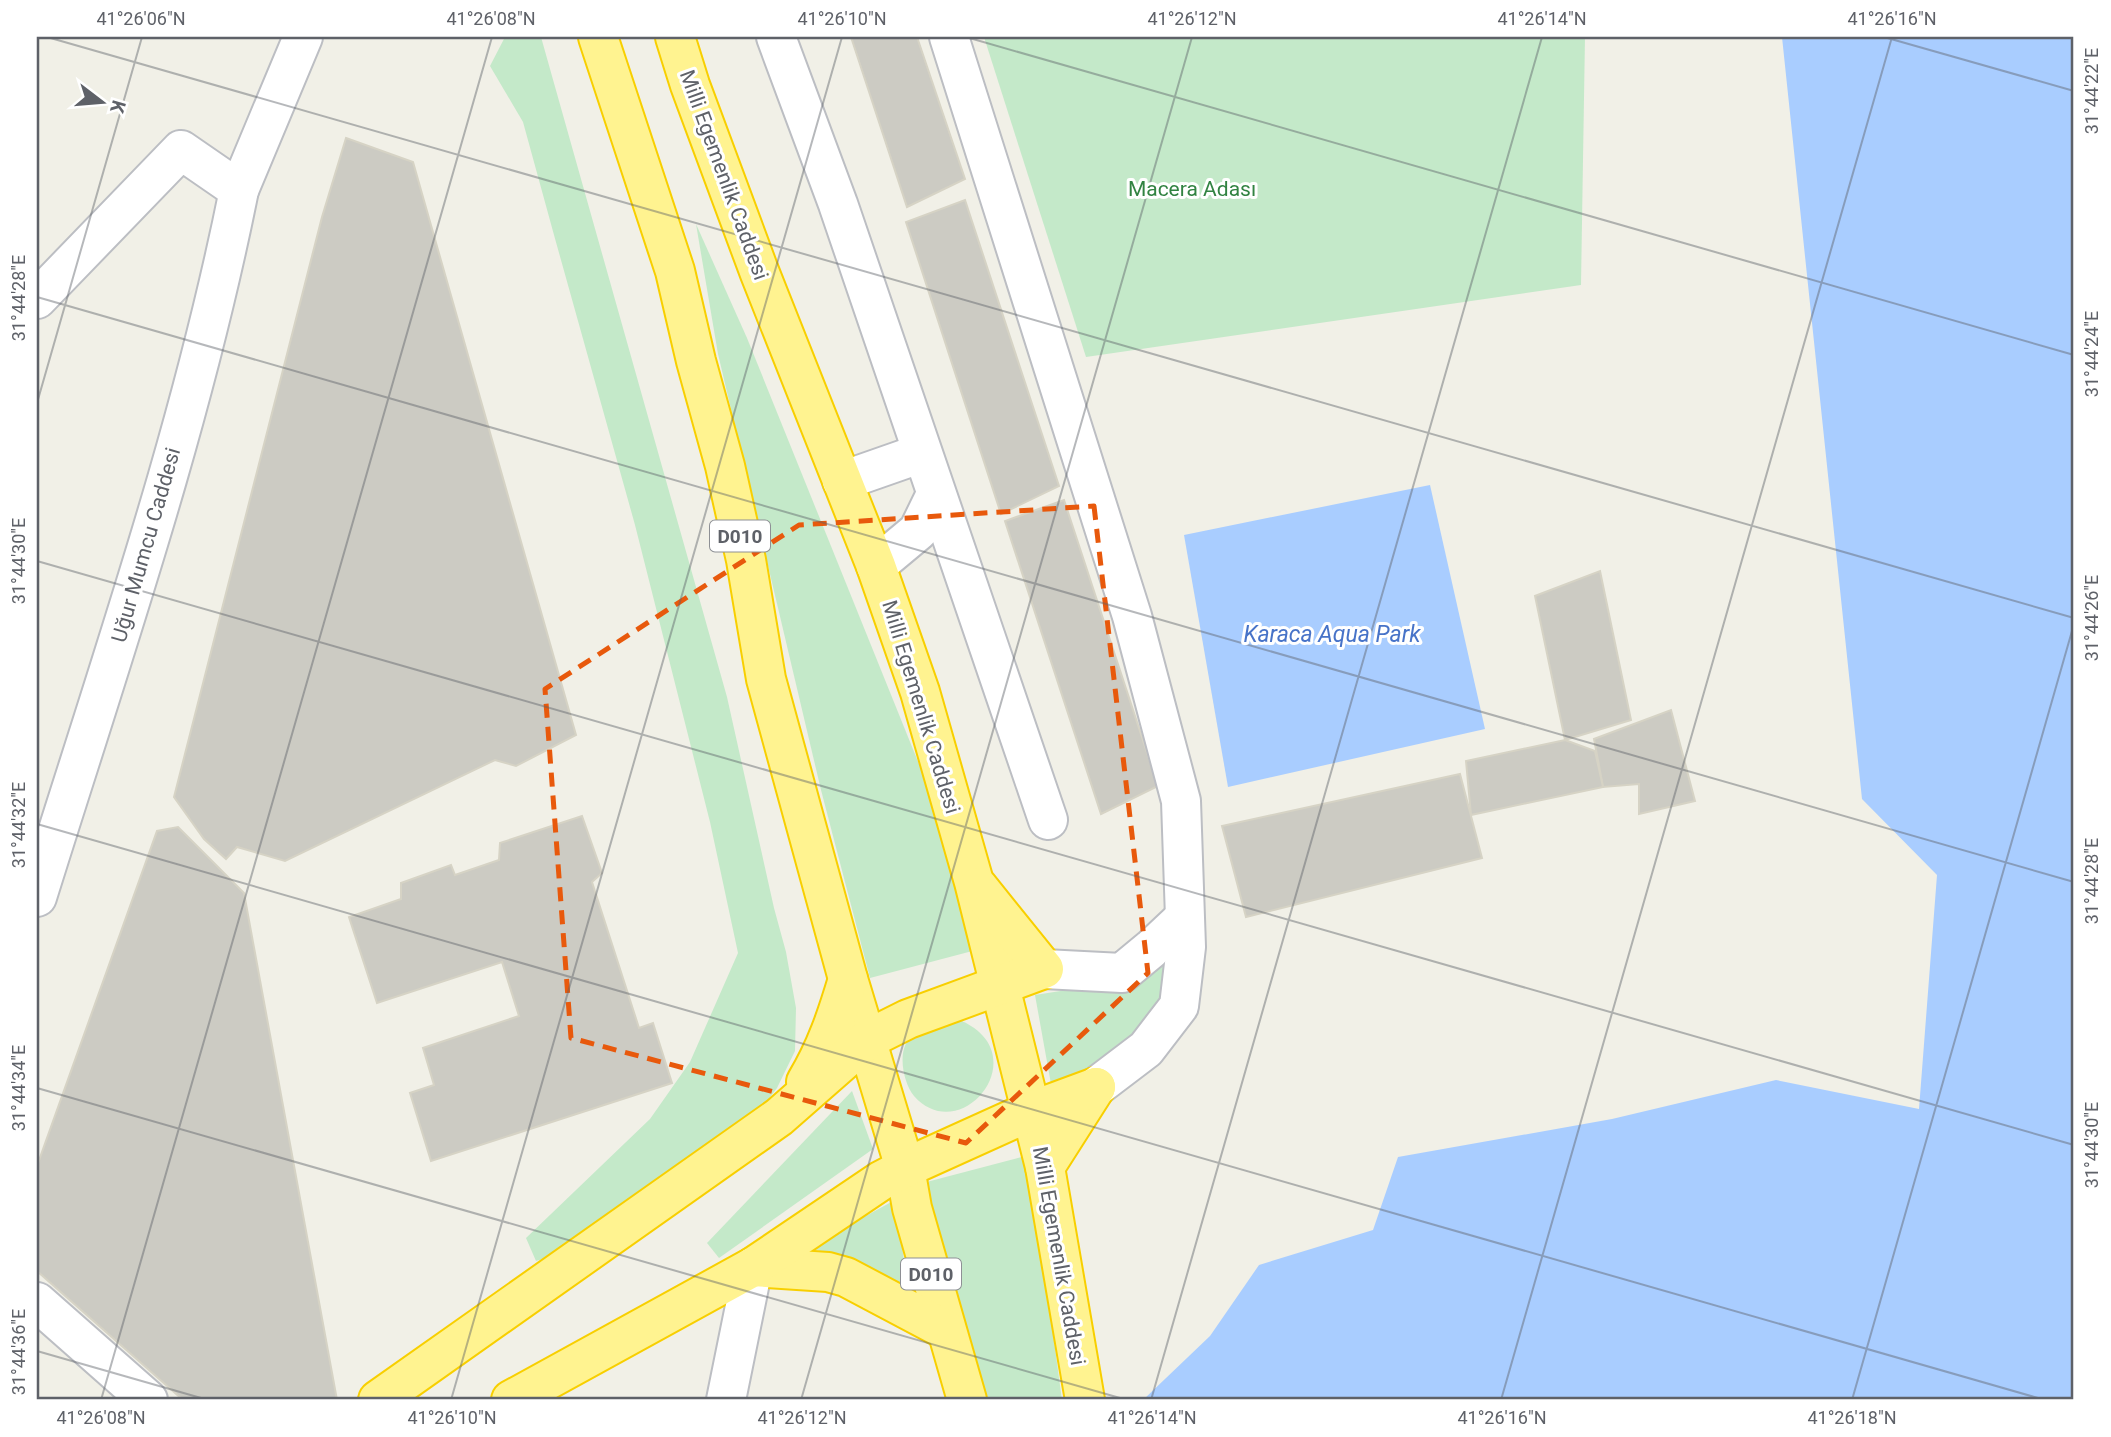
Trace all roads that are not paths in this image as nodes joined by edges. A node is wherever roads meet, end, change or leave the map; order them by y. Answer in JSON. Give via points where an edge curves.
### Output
{"nodes":[{"id":1,"x":303,"y":37,"type":"edge"},
{"id":2,"x":598,"y":37,"type":"edge"},
{"id":3,"x":675,"y":37,"type":"edge"},
{"id":4,"x":776,"y":37,"type":"edge"},
{"id":5,"x":949,"y":37,"type":"edge"},
{"id":6,"x":239,"y":190,"type":"junction"},
{"id":7,"x":37,"y":299,"type":"edge"},
{"id":8,"x":922,"y":453,"type":"junction"},
{"id":9,"x":842,"y":481,"type":"junction"},
{"id":10,"x":936,"y":494,"type":"junction"},
{"id":11,"x":876,"y":566,"type":"junction"},
{"id":12,"x":1048,"y":820,"type":"dead end"},
{"id":13,"x":974,"y":882,"type":"junction"},
{"id":14,"x":37,"y":897,"type":"edge"},
{"id":15,"x":1184,"y":918,"type":"junction"},
{"id":16,"x":1044,"y":969,"type":"junction"},
{"id":17,"x":848,"y":979,"type":"junction"},
{"id":18,"x":999,"y":984,"type":"junction"},
{"id":19,"x":868,"y":1039,"type":"junction"},
{"id":20,"x":1096,"y":1087,"type":"junction"},
{"id":21,"x":1031,"y":1111,"type":"junction"},
{"id":22,"x":779,"y":1117,"type":"junction"},
{"id":23,"x":1045,"y":1167,"type":"junction"},
{"id":24,"x":905,"y":1168,"type":"junction"},
{"id":25,"x":753,"y":1267,"type":"junction"},
{"id":26,"x":37,"y":1302,"type":"edge"},
{"id":27,"x":946,"y":1331,"type":"junction"},
{"id":28,"x":964,"y":1390,"type":"edge"},
{"id":29,"x":148,"y":1400,"type":"edge"},
{"id":30,"x":378,"y":1400,"type":"edge"},
{"id":31,"x":511,"y":1400,"type":"edge"},
{"id":32,"x":726,"y":1400,"type":"edge"},
{"id":33,"x":1085,"y":1400,"type":"edge"}],
"edges":[{"from":1,"to":6,"type":"street","name":"Uğur Mumcu Caddesi"},
{"from":2,"to":17,"type":"highway","number":"D010","via":[[675,271],[728,479],[766,679]]},
{"from":3,"to":9,"type":"highway","name":"Milli Egemenlik Caddesi","via":[[759,271]]},
{"from":4,"to":8,"type":"street"},
{"from":5,"to":15,"type":"street","via":[[1132,616],[1181,801]]},
{"from":6,"to":7,"type":"street","via":[[181,150]]},
{"from":6,"to":14,"type":"street","name":"Uğur Mumcu Caddesi","via":[[179,435]]},
{"from":8,"to":9,"type":"street"},
{"from":8,"to":10,"type":"street"},
{"from":9,"to":11,"type":"highway","name":"Milli Egemenlik Caddesi"},
{"from":10,"to":11,"type":"street","via":[[918,531]]},
{"from":10,"to":12,"type":"street"},
{"from":11,"to":13,"type":"highway","name":"Milli Egemenlik Caddesi","via":[[920,692]]},
{"from":13,"to":16,"type":"highway"},
{"from":13,"to":18,"type":"highway","name":"Milli Egemenlik Caddesi"},
{"from":15,"to":16,"type":"street","via":[[1122,973]]},
{"from":15,"to":20,"type":"street","via":[[1186,947],[1178,1006],[1146,1049]]},
{"from":16,"to":18,"type":"highway"},
{"from":17,"to":19,"type":"highway","number":"D010"},
{"from":17,"to":22,"type":"highway","via":[[822,1057]]},
{"from":18,"to":19,"type":"highway"},
{"from":18,"to":21,"type":"highway","name":"Milli Egemenlik Caddesi"},
{"from":19,"to":22,"type":"highway"},
{"from":19,"to":24,"type":"highway","number":"D010"},
{"from":20,"to":21,"type":"highway"},
{"from":20,"to":23,"type":"highway"},
{"from":21,"to":23,"type":"highway","name":"Milli Egemenlik Caddesi"},
{"from":21,"to":24,"type":"highway"},
{"from":22,"to":30,"type":"highway"},
{"from":23,"to":33,"type":"highway","name":"Milli Egemenlik Caddesi"},
{"from":24,"to":25,"type":"highway"},
{"from":24,"to":27,"type":"highway","number":"D010"},
{"from":25,"to":27,"type":"highway","via":[[846,1277]]},
{"from":25,"to":31,"type":"highway"},
{"from":25,"to":32,"type":"street"},
{"from":26,"to":29,"type":"street"},
{"from":27,"to":28,"type":"highway","number":"D010"}]}
